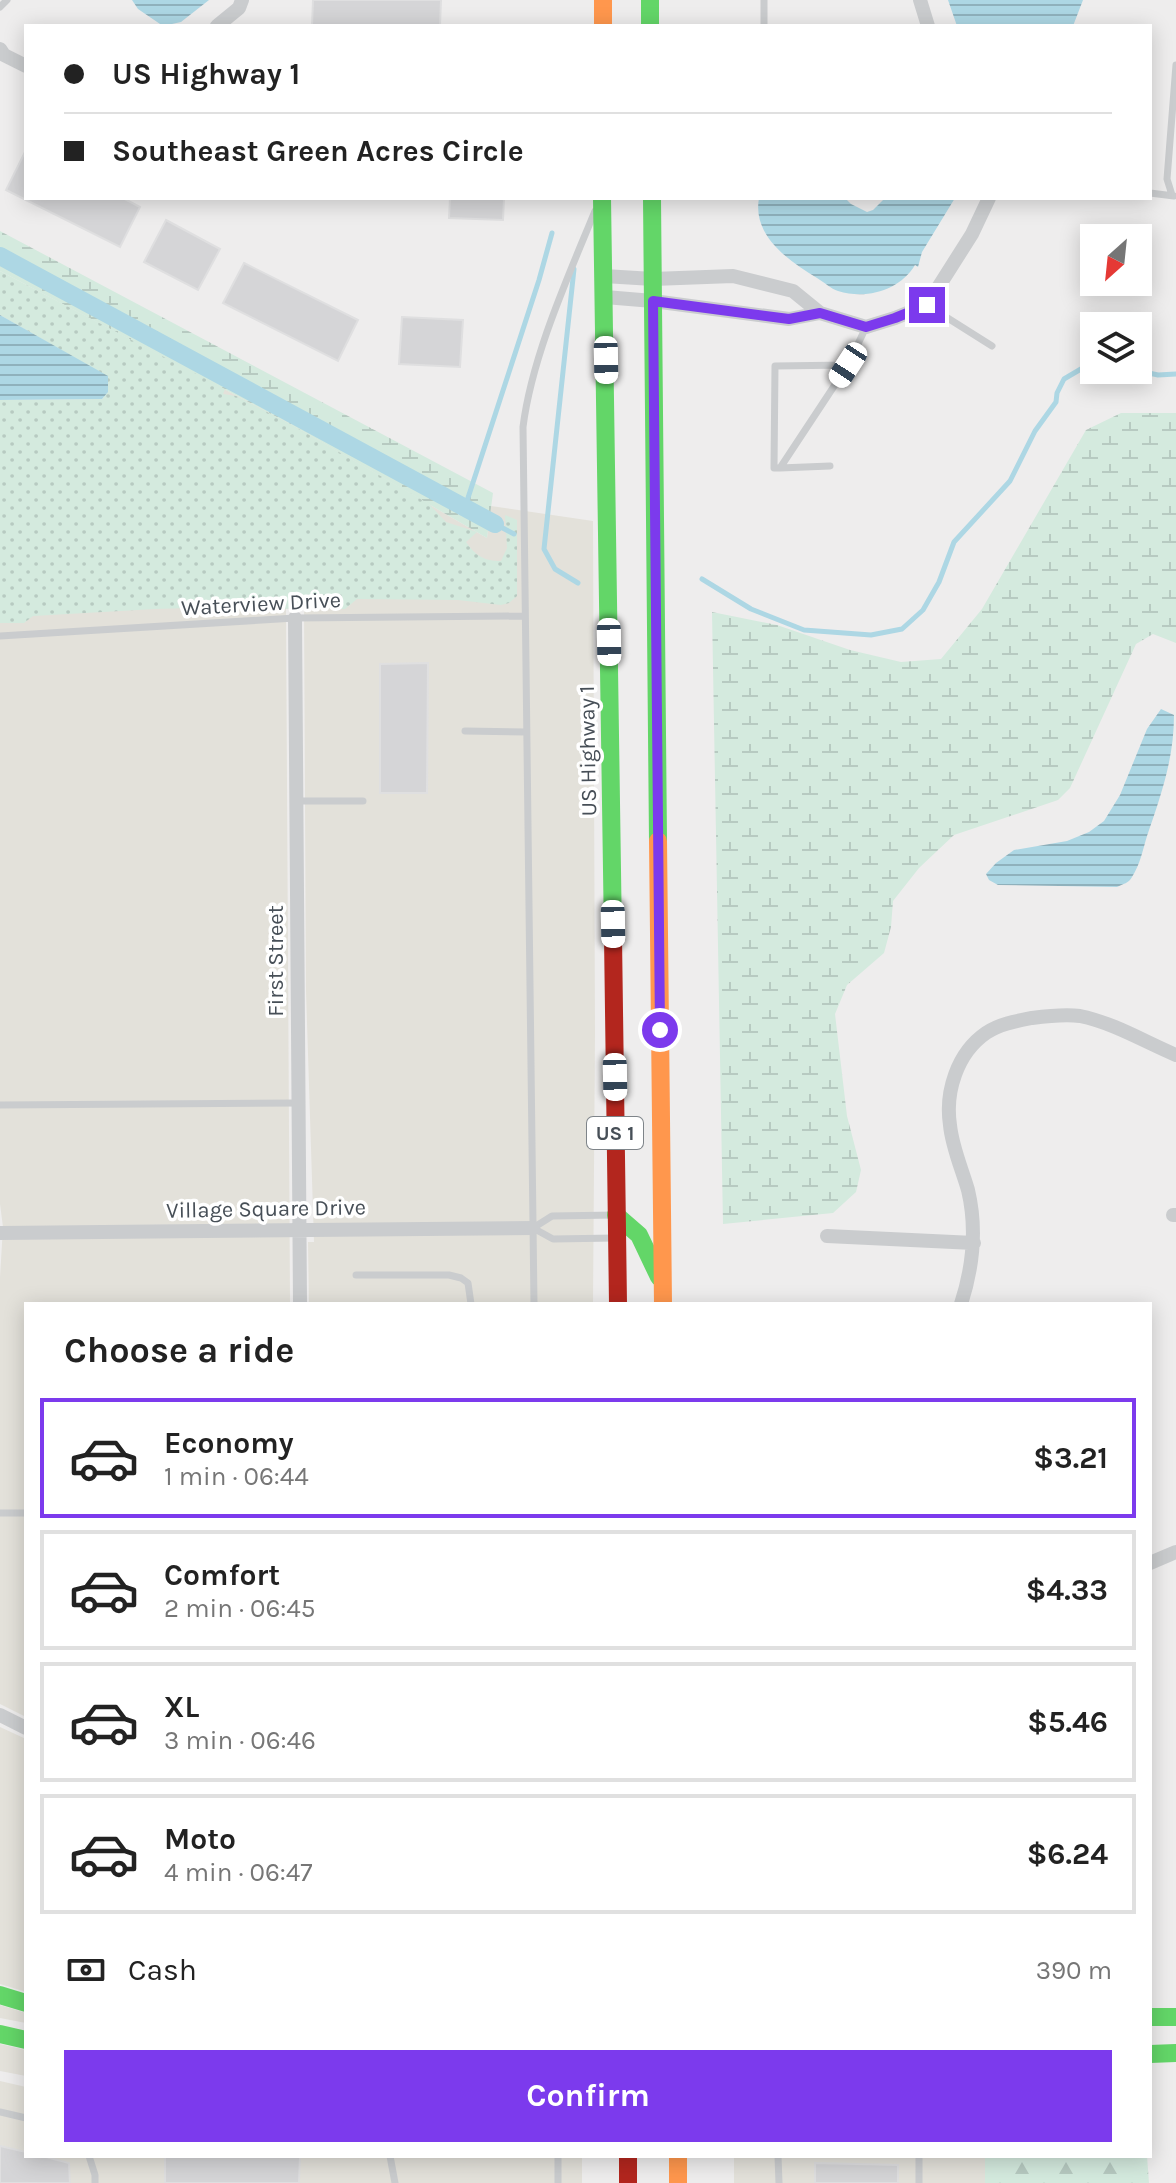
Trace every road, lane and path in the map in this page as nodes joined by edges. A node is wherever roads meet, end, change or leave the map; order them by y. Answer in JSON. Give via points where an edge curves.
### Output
{"nodes":[{"id":1,"x":7,"y":0,"type":"edge"},
{"id":2,"x":242,"y":0,"type":"edge"},
{"id":3,"x":603,"y":0,"type":"edge"},
{"id":4,"x":650,"y":0,"type":"edge"},
{"id":5,"x":764,"y":0,"type":"edge"},
{"id":6,"x":920,"y":0,"type":"edge"},
{"id":7,"x":0,"y":7,"type":"edge"},
{"id":8,"x":219,"y":24,"type":"edge"},
{"id":9,"x":603,"y":24,"type":"edge"},
{"id":10,"x":650,"y":24,"type":"edge"},
{"id":11,"x":764,"y":24,"type":"edge"},
{"id":12,"x":927,"y":24,"type":"edge"},
{"id":13,"x":0,"y":49,"type":"edge"},
{"id":14,"x":24,"y":65,"type":"edge"},
{"id":15,"x":1176,"y":65,"type":"edge"},
{"id":16,"x":1152,"y":193,"type":"edge"},
{"id":17,"x":1174,"y":196,"type":"edge"},
{"id":18,"x":601,"y":200,"type":"edge"},
{"id":19,"x":602,"y":200,"type":"edge"},
{"id":20,"x":652,"y":200,"type":"edge"},
{"id":21,"x":988,"y":200,"type":"edge"},
{"id":22,"x":604,"y":276,"type":"junction"},
{"id":23,"x":653,"y":279,"type":"junction"},
{"id":24,"x":605,"y":297,"type":"junction"},
{"id":25,"x":653,"y":301,"type":"junction"},
{"id":26,"x":927,"y":305,"type":"junction"},
{"id":27,"x":820,"y":313,"type":"junction"},
{"id":28,"x":866,"y":327,"type":"junction"},
{"id":29,"x":992,"y":346,"type":"dead end"},
{"id":30,"x":848,"y":365,"type":"junction"},
{"id":31,"x":830,"y":466,"type":"dead end"},
{"id":32,"x":780,"y":468,"type":"junction"},
{"id":33,"x":524,"y":616,"type":"junction"},
{"id":34,"x":295,"y":618,"type":"junction"},
{"id":35,"x":0,"y":636,"type":"edge"},
{"id":36,"x":465,"y":731,"type":"dead end"},
{"id":37,"x":526,"y":732,"type":"junction"},
{"id":38,"x":296,"y":801,"type":"junction"},
{"id":39,"x":363,"y":801,"type":"dead end"},
{"id":40,"x":1176,"y":1055,"type":"edge"},
{"id":41,"x":297,"y":1103,"type":"junction"},
{"id":42,"x":0,"y":1105,"type":"edge"},
{"id":43,"x":616,"y":1215,"type":"junction"},
{"id":44,"x":533,"y":1228,"type":"junction"},
{"id":45,"x":298,"y":1230,"type":"junction"},
{"id":46,"x":0,"y":1233,"type":"edge"},
{"id":47,"x":827,"y":1236,"type":"dead end"},
{"id":48,"x":617,"y":1238,"type":"junction"},
{"id":49,"x":974,"y":1243,"type":"junction"},
{"id":50,"x":356,"y":1275,"type":"dead end"},
{"id":51,"x":662,"y":1284,"type":"junction"},
{"id":52,"x":300,"y":1302,"type":"edge"},
{"id":53,"x":471,"y":1302,"type":"edge"},
{"id":54,"x":534,"y":1302,"type":"edge"},
{"id":55,"x":618,"y":1302,"type":"edge"},
{"id":56,"x":663,"y":1302,"type":"edge"},
{"id":57,"x":962,"y":1302,"type":"edge"},
{"id":58,"x":0,"y":1513,"type":"edge"},
{"id":59,"x":24,"y":1513,"type":"edge"},
{"id":60,"x":1176,"y":1552,"type":"edge"},
{"id":61,"x":1152,"y":1562,"type":"edge"},
{"id":62,"x":0,"y":1715,"type":"edge"},
{"id":63,"x":24,"y":1727,"type":"edge"},
{"id":64,"x":0,"y":1995,"type":"edge"},
{"id":65,"x":24,"y":2002,"type":"edge"},
{"id":66,"x":1152,"y":2017,"type":"edge"},
{"id":67,"x":1176,"y":2017,"type":"edge"},
{"id":68,"x":0,"y":2034,"type":"edge"},
{"id":69,"x":24,"y":2040,"type":"edge"},
{"id":70,"x":1176,"y":2053,"type":"edge"},
{"id":71,"x":1152,"y":2054,"type":"edge"},
{"id":72,"x":0,"y":2112,"type":"edge"},
{"id":73,"x":24,"y":2118,"type":"edge"},
{"id":74,"x":90,"y":2158,"type":"edge"},
{"id":75,"x":390,"y":2158,"type":"edge"},
{"id":76,"x":558,"y":2158,"type":"edge"},
{"id":77,"x":628,"y":2158,"type":"edge"},
{"id":78,"x":678,"y":2158,"type":"edge"},
{"id":79,"x":778,"y":2158,"type":"edge"},
{"id":80,"x":919,"y":2158,"type":"edge"},
{"id":81,"x":95,"y":2183,"type":"edge"},
{"id":82,"x":395,"y":2183,"type":"edge"},
{"id":83,"x":558,"y":2183,"type":"edge"},
{"id":84,"x":628,"y":2183,"type":"edge"},
{"id":85,"x":678,"y":2183,"type":"edge"},
{"id":86,"x":779,"y":2183,"type":"edge"},
{"id":87,"x":919,"y":2183,"type":"edge"}],
"edges":[{"from":1,"to":7,"type":"lane"},
{"from":2,"to":8,"type":"street"},
{"from":3,"to":9,"type":"main road"},
{"from":4,"to":10,"type":"main road"},
{"from":5,"to":11,"type":"lane"},
{"from":6,"to":12,"type":"street"},
{"from":13,"to":14,"type":"street"},
{"from":15,"to":17,"type":"lane","via":[[1167,179]]},
{"from":16,"to":17,"type":"lane"},
{"from":18,"to":33,"type":"lane","via":[[560,297],[526,399]]},
{"from":19,"to":22,"type":"main road","name":"US Highway 1","number":"US 1"},
{"from":20,"to":23,"type":"main road","number":"US 1"},
{"from":21,"to":26,"type":"street"},
{"from":22,"to":23,"type":"street"},
{"from":22,"to":24,"type":"main road","name":"US Highway 1","number":"US 1"},
{"from":23,"to":25,"type":"main road","number":"US 1"},
{"from":23,"to":27,"type":"street","via":[[733,276],[793,291]]},
{"from":24,"to":25,"type":"street"},
{"from":24,"to":43,"type":"main road","name":"US Highway 1","number":"US 1"},
{"from":25,"to":27,"type":"street","via":[[789,319]]},
{"from":25,"to":51,"type":"main road","number":"US 1"},
{"from":26,"to":28,"type":"street"},
{"from":26,"to":29,"type":"lane"},
{"from":27,"to":28,"type":"street"},
{"from":28,"to":30,"type":"lane"},
{"from":30,"to":32,"type":"lane"},
{"from":30,"to":32,"type":"lane","via":[[775,366],[774,468]]},
{"from":31,"to":32,"type":"lane"},
{"from":33,"to":34,"type":"lane","name":"Waterview Drive"},
{"from":33,"to":37,"type":"lane"},
{"from":34,"to":35,"type":"lane","name":"Waterview Drive"},
{"from":34,"to":38,"type":"street","name":"First Street"},
{"from":36,"to":37,"type":"lane"},
{"from":37,"to":44,"type":"lane"},
{"from":38,"to":39,"type":"lane"},
{"from":38,"to":41,"type":"street","name":"First Street"},
{"from":40,"to":49,"type":"street","via":[[1078,1016],[1009,1022],[985,1034],[963,1058],[950,1089],[950,1126],[969,1194]]},
{"from":41,"to":42,"type":"lane"},
{"from":41,"to":45,"type":"street","name":"First Street"},
{"from":43,"to":44,"type":"lane","name":"Village Square Drive","via":[[552,1216]]},
{"from":43,"to":48,"type":"main road","name":"US Highway 1","number":"US 1"},
{"from":43,"to":51,"type":"main road","via":[[639,1235]]},
{"from":44,"to":45,"type":"street","name":"Village Square Drive"},
{"from":44,"to":48,"type":"lane","name":"Village Square Drive","via":[[553,1239]]},
{"from":44,"to":54,"type":"lane"},
{"from":45,"to":46,"type":"street","name":"Village Square Drive"},
{"from":45,"to":52,"type":"street","name":"First Street"},
{"from":47,"to":49,"type":"street"},
{"from":48,"to":55,"type":"main road","name":"US Highway 1","number":"US 1"},
{"from":49,"to":57,"type":"street"},
{"from":50,"to":53,"type":"lane","via":[[449,1275],[468,1283]]},
{"from":51,"to":56,"type":"main road","number":"US 1"},
{"from":58,"to":59,"type":"lane"},
{"from":60,"to":61,"type":"street"},
{"from":62,"to":63,"type":"street"},
{"from":64,"to":65,"type":"main road"},
{"from":66,"to":67,"type":"main road"},
{"from":68,"to":69,"type":"main road"},
{"from":70,"to":71,"type":"main road"},
{"from":72,"to":73,"type":"lane"},
{"from":74,"to":81,"type":"lane"},
{"from":75,"to":82,"type":"lane"},
{"from":76,"to":83,"type":"lane"},
{"from":77,"to":84,"type":"main road"},
{"from":78,"to":85,"type":"main road"},
{"from":79,"to":86,"type":"lane"},
{"from":80,"to":87,"type":"lane"}]}
